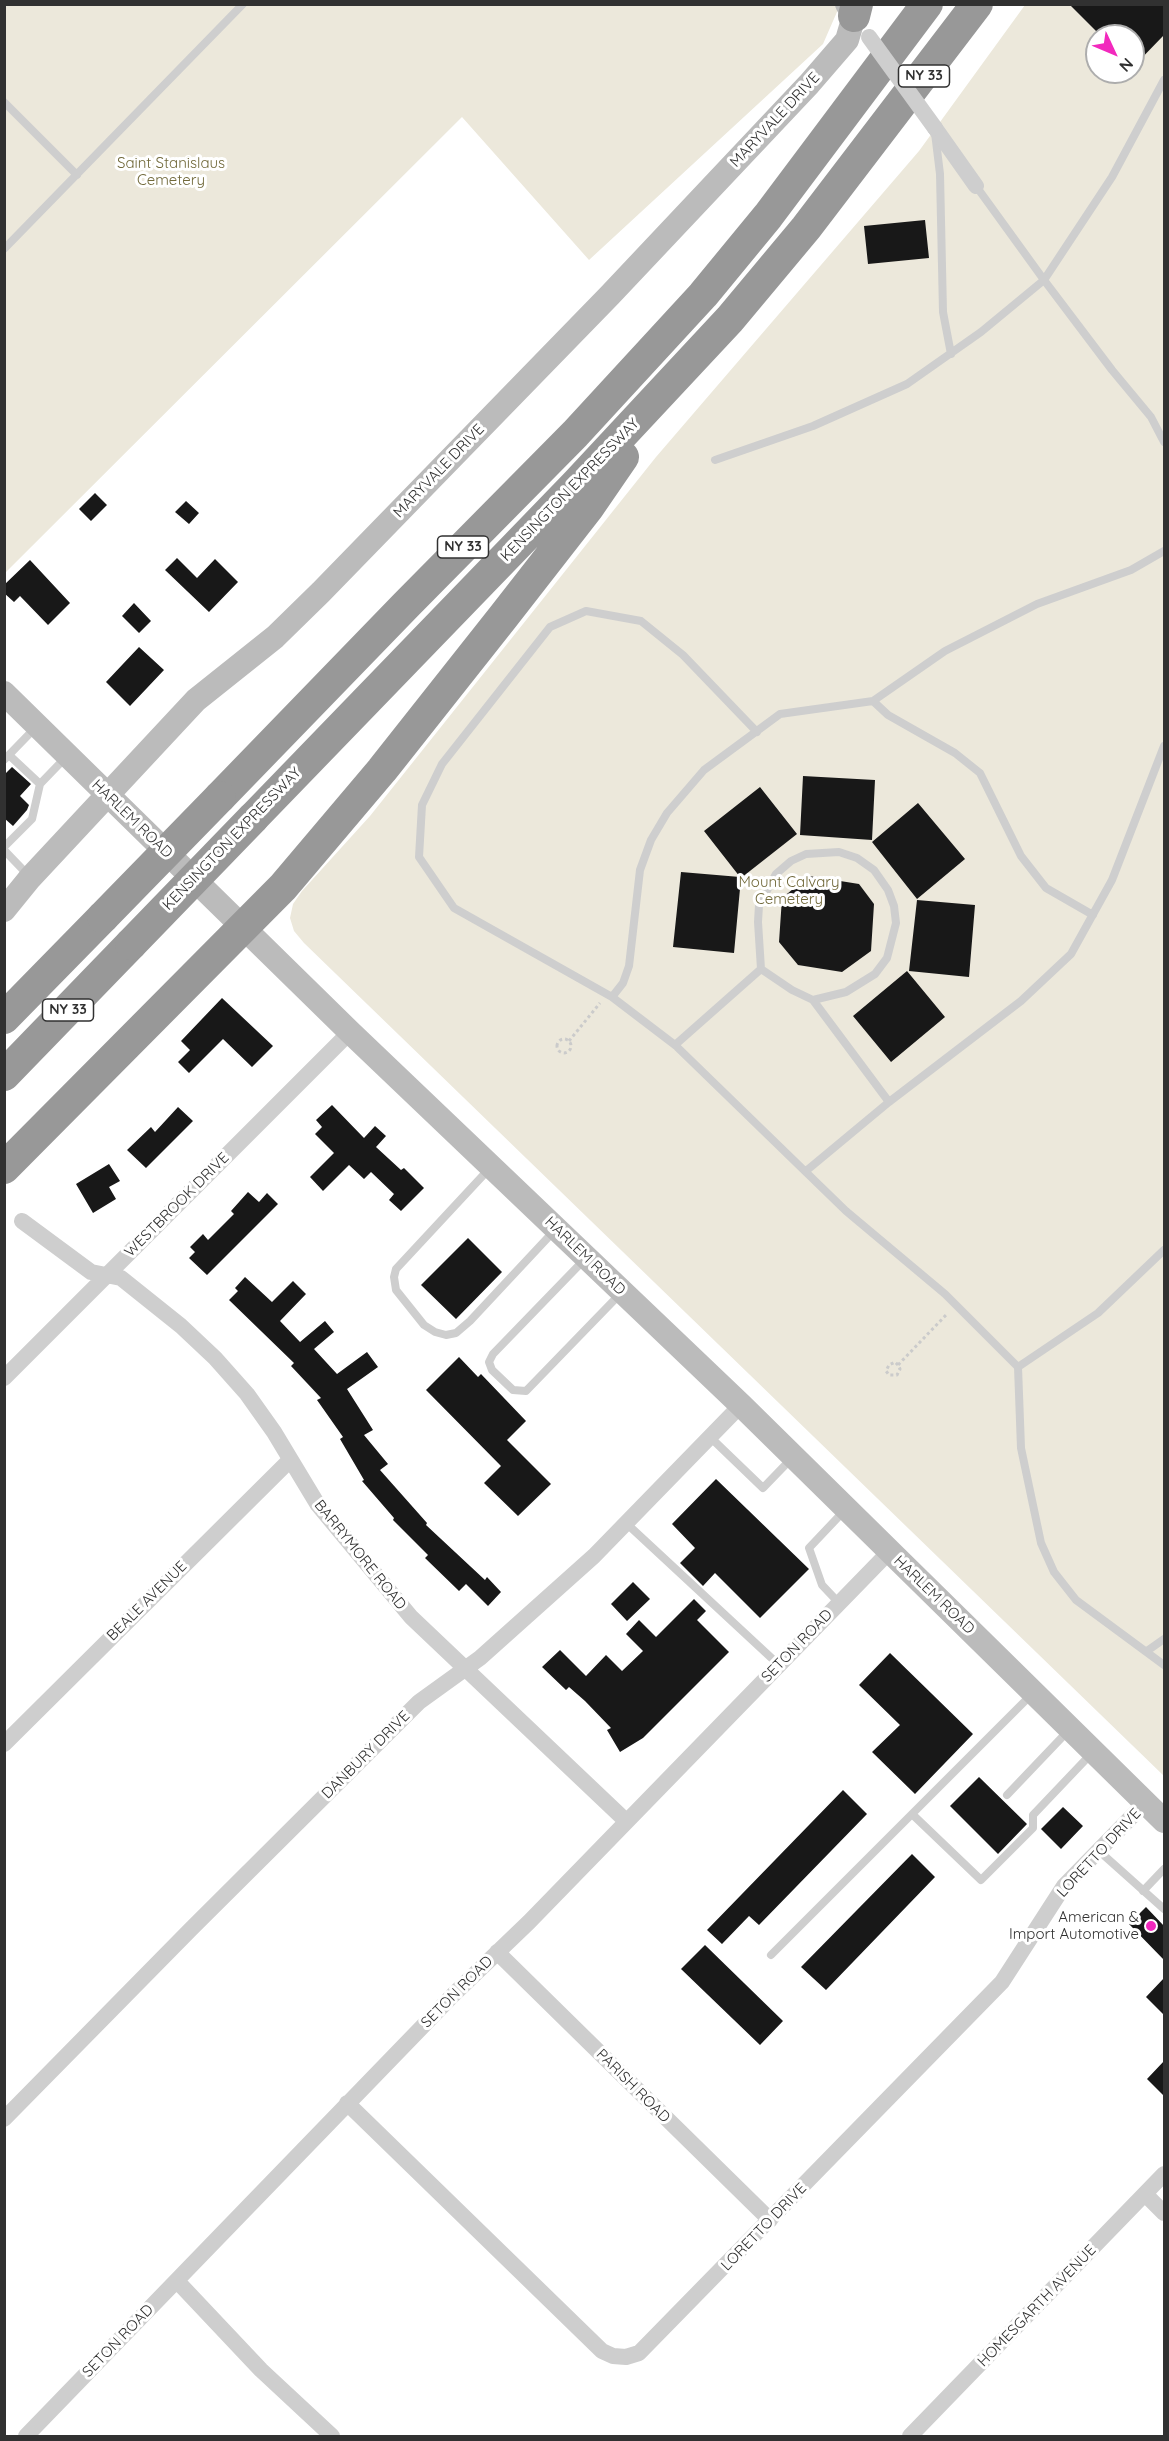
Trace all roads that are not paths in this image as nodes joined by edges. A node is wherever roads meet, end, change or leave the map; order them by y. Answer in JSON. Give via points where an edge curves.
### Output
{"nodes":[{"id":1,"x":243,"y":4,"type":"edge"},
{"id":2,"x":927,"y":4,"type":"edge"},
{"id":3,"x":977,"y":4,"type":"edge"},
{"id":4,"x":857,"y":15,"type":"edge"},
{"id":5,"x":1164,"y":80,"type":"edge"},
{"id":6,"x":4,"y":102,"type":"edge"},
{"id":7,"x":935,"y":128,"type":"junction"},
{"id":8,"x":77,"y":175,"type":"junction"},
{"id":9,"x":976,"y":186,"type":"joint"},
{"id":10,"x":4,"y":249,"type":"edge"},
{"id":11,"x":1044,"y":280,"type":"junction"},
{"id":12,"x":951,"y":354,"type":"junction"},
{"id":13,"x":677,"y":377,"type":"junction"},
{"id":14,"x":1151,"y":417,"type":"junction"},
{"id":15,"x":1164,"y":421,"type":"edge"},
{"id":16,"x":1164,"y":442,"type":"edge"},
{"id":17,"x":715,"y":460,"type":"dead end"},
{"id":18,"x":1164,"y":551,"type":"edge"},
{"id":19,"x":4,"y":693,"type":"edge"},
{"id":20,"x":873,"y":701,"type":"junction"},
{"id":21,"x":37,"y":726,"type":"junction"},
{"id":22,"x":757,"y":732,"type":"junction"},
{"id":23,"x":1164,"y":746,"type":"edge"},
{"id":24,"x":68,"y":756,"type":"junction"},
{"id":25,"x":7,"y":757,"type":"edge"},
{"id":26,"x":40,"y":784,"type":"junction"},
{"id":27,"x":108,"y":795,"type":"junction"},
{"id":28,"x":4,"y":849,"type":"edge"},
{"id":29,"x":30,"y":878,"type":"junction"},
{"id":30,"x":4,"y":910,"type":"edge"},
{"id":31,"x":1093,"y":915,"type":"junction"},
{"id":32,"x":244,"y":928,"type":"junction"},
{"id":33,"x":761,"y":969,"type":"junction"},
{"id":34,"x":610,"y":995,"type":"junction"},
{"id":35,"x":813,"y":1000,"type":"junction"},
{"id":36,"x":4,"y":1018,"type":"edge"},
{"id":37,"x":350,"y":1032,"type":"junction"},
{"id":38,"x":675,"y":1045,"type":"junction"},
{"id":39,"x":4,"y":1075,"type":"edge"},
{"id":40,"x":889,"y":1102,"type":"junction"},
{"id":41,"x":492,"y":1167,"type":"junction"},
{"id":42,"x":4,"y":1168,"type":"edge"},
{"id":43,"x":806,"y":1171,"type":"junction"},
{"id":44,"x":22,"y":1221,"type":"dead end"},
{"id":45,"x":556,"y":1228,"type":"junction"},
{"id":46,"x":1164,"y":1250,"type":"edge"},
{"id":47,"x":586,"y":1257,"type":"junction"},
{"id":48,"x":108,"y":1275,"type":"junction"},
{"id":49,"x":622,"y":1292,"type":"junction"},
{"id":50,"x":1018,"y":1367,"type":"junction"},
{"id":51,"x":4,"y":1378,"type":"edge"},
{"id":52,"x":741,"y":1405,"type":"junction"},
{"id":53,"x":710,"y":1437,"type":"junction"},
{"id":54,"x":793,"y":1456,"type":"junction"},
{"id":55,"x":290,"y":1460,"type":"junction"},
{"id":56,"x":847,"y":1509,"type":"junction"},
{"id":57,"x":626,"y":1523,"type":"junction"},
{"id":58,"x":890,"y":1551,"type":"junction"},
{"id":59,"x":839,"y":1603,"type":"junction"},
{"id":60,"x":1164,"y":1639,"type":"edge"},
{"id":61,"x":1147,"y":1651,"type":"junction"},
{"id":62,"x":779,"y":1665,"type":"junction"},
{"id":63,"x":1164,"y":1665,"type":"edge"},
{"id":64,"x":466,"y":1669,"type":"junction"},
{"id":65,"x":1034,"y":1692,"type":"junction"},
{"id":66,"x":1071,"y":1729,"type":"junction"},
{"id":67,"x":4,"y":1744,"type":"edge"},
{"id":68,"x":1094,"y":1751,"type":"junction"},
{"id":69,"x":1007,"y":1795,"type":"dead end"},
{"id":70,"x":1146,"y":1802,"type":"junction"},
{"id":71,"x":912,"y":1814,"type":"junction"},
{"id":72,"x":626,"y":1821,"type":"junction"},
{"id":73,"x":1164,"y":1821,"type":"edge"},
{"id":74,"x":1099,"y":1851,"type":"junction"},
{"id":75,"x":1164,"y":1869,"type":"edge"},
{"id":76,"x":1143,"y":1891,"type":"junction"},
{"id":77,"x":1164,"y":1909,"type":"edge"},
{"id":78,"x":497,"y":1952,"type":"junction"},
{"id":79,"x":771,"y":1955,"type":"dead end"},
{"id":80,"x":347,"y":2103,"type":"junction"},
{"id":81,"x":4,"y":2119,"type":"edge"},
{"id":82,"x":1164,"y":2174,"type":"edge"},
{"id":83,"x":1145,"y":2194,"type":"junction"},
{"id":84,"x":1164,"y":2213,"type":"edge"},
{"id":85,"x":770,"y":2220,"type":"junction"},
{"id":86,"x":177,"y":2281,"type":"junction"},
{"id":87,"x":36,"y":2433,"type":"edge"},
{"id":88,"x":332,"y":2436,"type":"edge"},
{"id":89,"x":910,"y":2436,"type":"edge"}],
"edges":[{"from":1,"to":8,"type":"lane"},
{"from":2,"to":36,"type":"highway","number":"NY 33","bridge":true,"via":[[703,295],[575,434]]},
{"from":3,"to":13,"type":"highway","name":"KENSINGTON EXPRESSWAY","number":"NY 33","via":[[806,228]]},
{"from":4,"to":7,"type":"street","bridge":true},
{"from":4,"to":27,"type":"main road","name":"MARYVALE DRIVE","via":[[847,40],[809,84],[610,295],[296,617],[196,700]]},
{"from":5,"to":11,"type":"lane","via":[[1112,177]]},
{"from":6,"to":8,"type":"lane"},
{"from":7,"to":9,"type":"street"},
{"from":7,"to":12,"type":"lane","via":[[943,312]]},
{"from":8,"to":10,"type":"lane"},
{"from":9,"to":11,"type":"lane"},
{"from":11,"to":12,"type":"lane"},
{"from":11,"to":14,"type":"lane"},
{"from":12,"to":17,"type":"lane","via":[[907,384],[813,426]]},
{"from":13,"to":32,"type":"highway","via":[[588,508],[496,626],[367,788]]},
{"from":13,"to":39,"type":"highway","name":"KENSINGTON EXPRESSWAY","number":"NY 33","bridge":true},
{"from":14,"to":15,"type":"lane"},
{"from":14,"to":16,"type":"lane"},
{"from":18,"to":20,"type":"lane","via":[[1131,570],[1037,604],[945,651]]},
{"from":19,"to":21,"type":"main road","name":"HARLEM ROAD"},
{"from":20,"to":22,"type":"lane","via":[[780,714]]},
{"from":20,"to":31,"type":"lane","via":[[888,715],[955,753],[980,773],[1021,856],[1046,888]]},
{"from":21,"to":24,"type":"main road","name":"HARLEM ROAD"},
{"from":21,"to":25,"type":"lane"},
{"from":22,"to":34,"type":"lane","via":[[704,770],[667,813],[651,840],[640,870],[629,966],[623,983]]},
{"from":22,"to":34,"type":"lane","via":[[683,655],[640,621],[586,611],[550,627],[442,764],[422,805],[419,857],[454,908]]},
{"from":23,"to":31,"type":"lane","via":[[1112,880]]},
{"from":24,"to":26,"type":"lane"},
{"from":24,"to":27,"type":"main road","name":"HARLEM ROAD"},
{"from":25,"to":26,"type":"lane"},
{"from":26,"to":28,"type":"lane","via":[[32,819]]},
{"from":27,"to":29,"type":"main road","name":"MARYVALE DRIVE"},
{"from":27,"to":32,"type":"main road","name":"HARLEM ROAD"},
{"from":28,"to":29,"type":"lane"},
{"from":29,"to":30,"type":"main road","name":"MARYVALE DRIVE"},
{"from":31,"to":40,"type":"lane","via":[[1071,954],[1022,1001]]},
{"from":32,"to":37,"type":"main road","name":"HARLEM ROAD"},
{"from":32,"to":42,"type":"highway"},
{"from":33,"to":35,"type":"lane"},
{"from":33,"to":35,"type":"lane","via":[[759,905],[776,874],[807,854],[839,852],[857,858],[874,870],[894,906],[896,923],[890,950],[875,974],[846,992]]},
{"from":33,"to":38,"type":"lane"},
{"from":34,"to":38,"type":"lane"},
{"from":35,"to":40,"type":"lane"},
{"from":37,"to":41,"type":"main road","name":"HARLEM ROAD"},
{"from":37,"to":48,"type":"street","name":"WESTBROOK DRIVE"},
{"from":38,"to":43,"type":"lane"},
{"from":40,"to":43,"type":"lane"},
{"from":41,"to":45,"type":"main road","name":"HARLEM ROAD"},
{"from":41,"to":45,"type":"lane","via":[[396,1269],[396,1290],[424,1325],[446,1335],[456,1333]]},
{"from":43,"to":50,"type":"lane","via":[[846,1211],[956,1305]]},
{"from":44,"to":48,"type":"street","name":"BARRYMORE ROAD","via":[[91,1272]]},
{"from":45,"to":47,"type":"main road","name":"HARLEM ROAD"},
{"from":46,"to":50,"type":"lane","via":[[1098,1313]]},
{"from":47,"to":49,"type":"main road","name":"HARLEM ROAD"},
{"from":47,"to":49,"type":"lane","via":[[493,1354],[489,1362],[492,1370],[506,1384],[513,1390],[526,1391]]},
{"from":48,"to":51,"type":"street","name":"WESTBROOK DRIVE"},
{"from":48,"to":55,"type":"street","name":"BARRYMORE ROAD","via":[[121,1278],[215,1358],[247,1394]]},
{"from":49,"to":52,"type":"main road","name":"HARLEM ROAD"},
{"from":50,"to":61,"type":"lane","via":[[1021,1448],[1041,1543],[1054,1572],[1076,1600]]},
{"from":52,"to":53,"type":"street","name":"DANBURY DRIVE"},
{"from":52,"to":54,"type":"main road","name":"HARLEM ROAD"},
{"from":53,"to":54,"type":"lane","via":[[762,1488]]},
{"from":53,"to":57,"type":"street","name":"DANBURY DRIVE"},
{"from":54,"to":56,"type":"main road","name":"HARLEM ROAD"},
{"from":55,"to":64,"type":"street","name":"BARRYMORE ROAD","via":[[318,1505],[411,1617]]},
{"from":55,"to":67,"type":"street","name":"BEALE AVENUE"},
{"from":56,"to":58,"type":"main road","name":"HARLEM ROAD"},
{"from":56,"to":59,"type":"lane","via":[[809,1548],[822,1585]]},
{"from":57,"to":62,"type":"lane"},
{"from":57,"to":64,"type":"street","name":"DANBURY DRIVE"},
{"from":58,"to":59,"type":"street","name":"SETON ROAD"},
{"from":58,"to":65,"type":"main road","name":"HARLEM ROAD"},
{"from":59,"to":62,"type":"street","name":"SETON ROAD"},
{"from":60,"to":61,"type":"lane"},
{"from":61,"to":63,"type":"lane"},
{"from":62,"to":72,"type":"street","name":"SETON ROAD"},
{"from":64,"to":72,"type":"street","name":"BARRYMORE ROAD"},
{"from":64,"to":81,"type":"street","name":"DANBURY DRIVE","via":[[419,1702]]},
{"from":65,"to":66,"type":"main road","name":"HARLEM ROAD"},
{"from":65,"to":71,"type":"lane"},
{"from":66,"to":68,"type":"main road","name":"HARLEM ROAD"},
{"from":66,"to":69,"type":"lane"},
{"from":68,"to":70,"type":"main road","name":"HARLEM ROAD"},
{"from":68,"to":71,"type":"lane","via":[[1033,1815],[1033,1828],[981,1880]]},
{"from":70,"to":73,"type":"main road","name":"HARLEM ROAD"},
{"from":70,"to":74,"type":"street","name":"LORETTO DRIVE"},
{"from":71,"to":79,"type":"lane"},
{"from":72,"to":78,"type":"street","name":"SETON ROAD"},
{"from":74,"to":76,"type":"lane"},
{"from":74,"to":85,"type":"street","name":"LORETTO DRIVE","via":[[1064,1886],[1002,1982]]},
{"from":75,"to":76,"type":"lane"},
{"from":76,"to":77,"type":"lane"},
{"from":78,"to":80,"type":"street","name":"SETON ROAD"},
{"from":78,"to":85,"type":"street","name":"PARISH ROAD"},
{"from":80,"to":85,"type":"street","name":"LORETTO DRIVE","via":[[602,2351],[613,2356],[626,2357],[646,2348]]},
{"from":80,"to":86,"type":"street","name":"SETON ROAD"},
{"from":82,"to":83,"type":"street","name":"HOMESGARTH AVENUE"},
{"from":83,"to":84,"type":"street"},
{"from":83,"to":89,"type":"street","name":"HOMESGARTH AVENUE"},
{"from":86,"to":87,"type":"street","name":"SETON ROAD"},
{"from":86,"to":88,"type":"street","via":[[261,2370]]}]}
